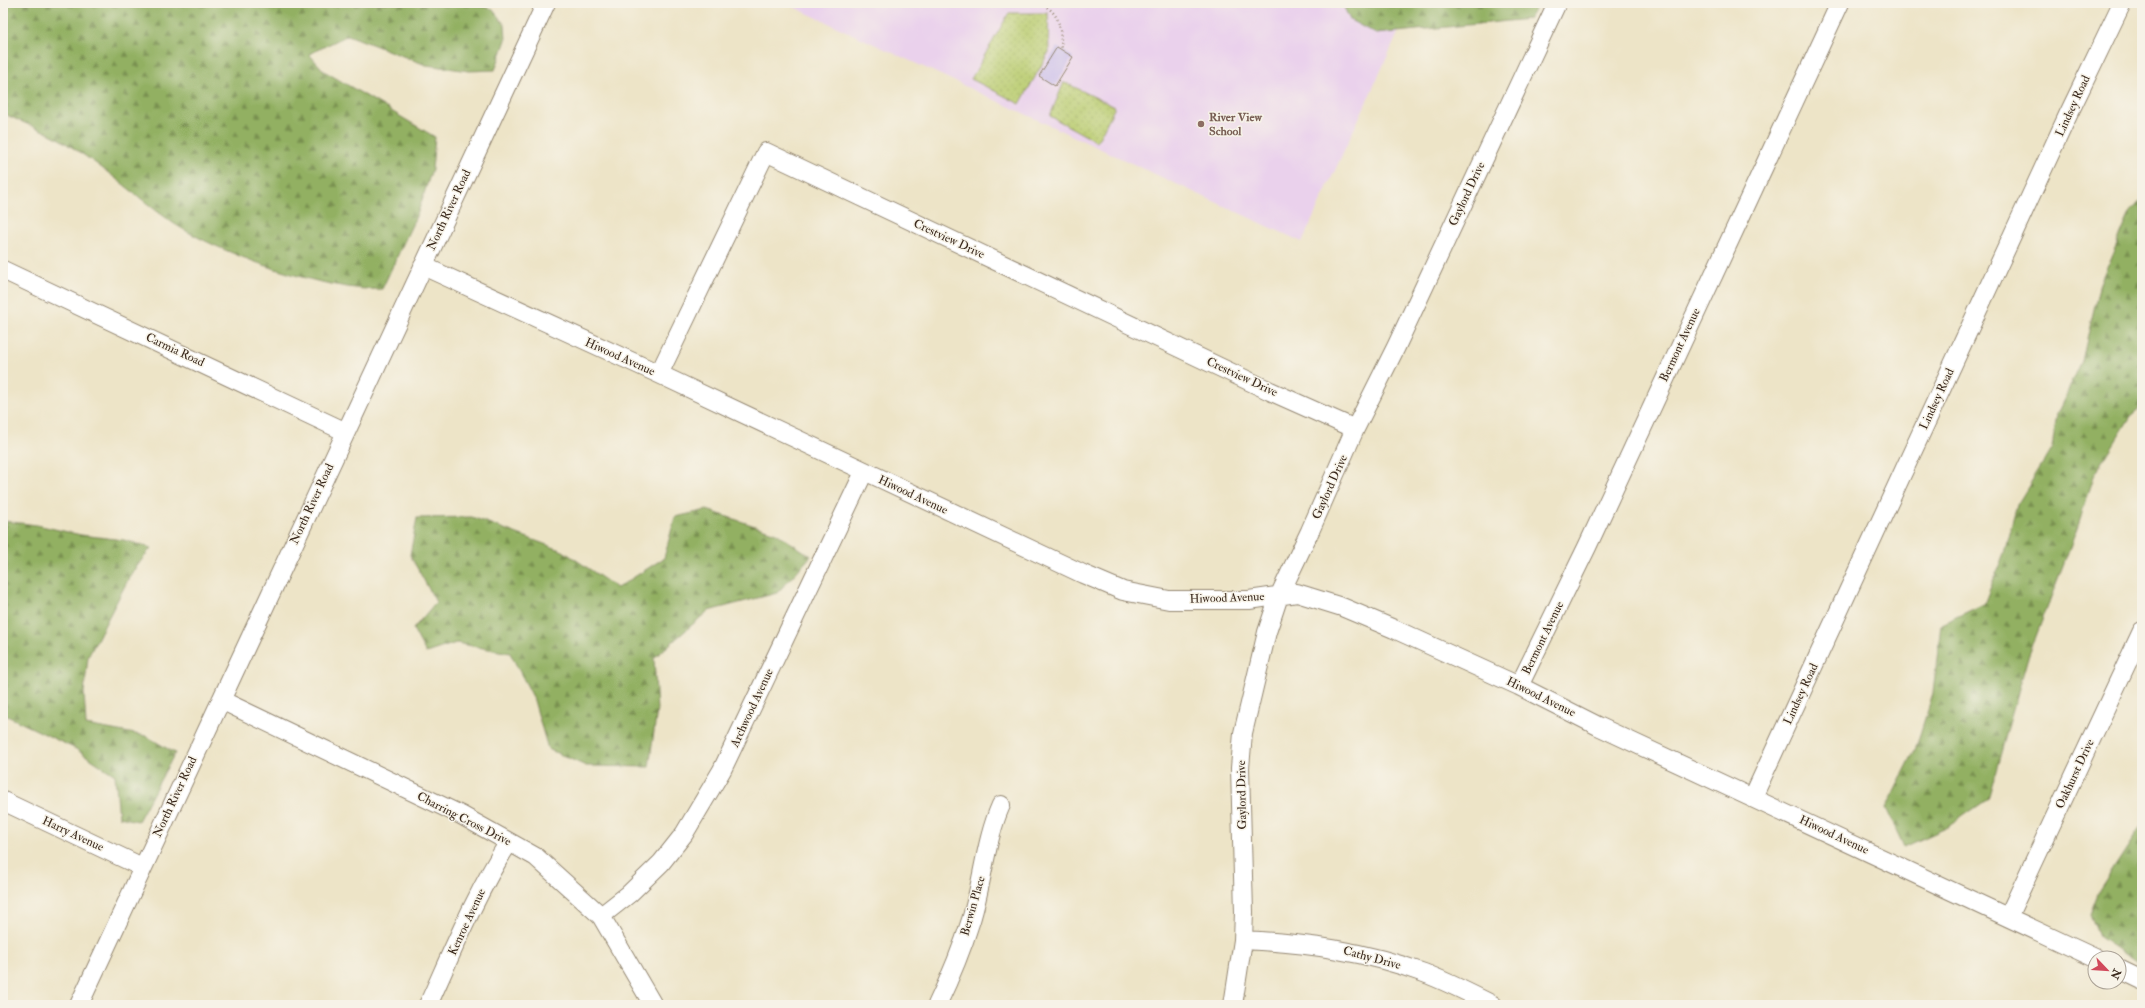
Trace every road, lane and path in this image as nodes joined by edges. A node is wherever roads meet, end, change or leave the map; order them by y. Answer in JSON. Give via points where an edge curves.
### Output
{"nodes":[{"id":1,"x":546,"y":3,"type":"edge"},
{"id":2,"x":1040,"y":3,"type":"edge"},
{"id":3,"x":1557,"y":3,"type":"edge"},
{"id":4,"x":1840,"y":3,"type":"edge"},
{"id":5,"x":2122,"y":3,"type":"edge"},
{"id":6,"x":1062,"y":50,"type":"dead end"},
{"id":7,"x":423,"y":266,"type":"junction"},
{"id":8,"x":3,"y":270,"type":"edge"},
{"id":9,"x":659,"y":374,"type":"junction"},
{"id":10,"x":1355,"y":429,"type":"junction"},
{"id":11,"x":346,"y":432,"type":"junction"},
{"id":12,"x":864,"y":472,"type":"junction"},
{"id":13,"x":1279,"y":596,"type":"junction"},
{"id":14,"x":2142,"y":631,"type":"edge"},
{"id":15,"x":1519,"y":686,"type":"junction"},
{"id":16,"x":220,"y":700,"type":"junction"},
{"id":17,"x":1753,"y":797,"type":"junction"},
{"id":18,"x":3,"y":801,"type":"edge"},
{"id":19,"x":1002,"y":805,"type":"dead end"},
{"id":20,"x":510,"y":842,"type":"junction"},
{"id":21,"x":142,"y":867,"type":"junction"},
{"id":22,"x":601,"y":916,"type":"junction"},
{"id":23,"x":2008,"y":917,"type":"junction"},
{"id":24,"x":1243,"y":940,"type":"junction"},
{"id":25,"x":2087,"y":954,"type":"edge"},
{"id":26,"x":2127,"y":973,"type":"edge"},
{"id":27,"x":2142,"y":980,"type":"edge"},
{"id":28,"x":79,"y":1005,"type":"edge"},
{"id":29,"x":428,"y":1005,"type":"edge"},
{"id":30,"x":653,"y":1005,"type":"edge"},
{"id":31,"x":937,"y":1005,"type":"edge"},
{"id":32,"x":1233,"y":1005,"type":"edge"},
{"id":33,"x":1493,"y":1005,"type":"edge"}],
"edges":[{"from":1,"to":7,"type":"street","name":"North River Road"},
{"from":2,"to":6,"type":"path","via":[[1052,9],[1057,16]]},
{"from":3,"to":10,"type":"street","name":"Gaylord Drive"},
{"from":4,"to":15,"type":"street","name":"Bermont Avenue","via":[[1587,547]]},
{"from":5,"to":17,"type":"street","name":"Lindsey Road"},
{"from":7,"to":9,"type":"street","name":"Hiwood Avenue"},
{"from":7,"to":11,"type":"street","name":"North River Road"},
{"from":8,"to":11,"type":"street","name":"Carmia Road"},
{"from":9,"to":10,"type":"street","name":"Crestview Drive","via":[[766,152]]},
{"from":9,"to":12,"type":"street","name":"Hiwood Avenue"},
{"from":10,"to":13,"type":"street","name":"Gaylord Drive"},
{"from":11,"to":16,"type":"street","name":"North River Road"},
{"from":12,"to":13,"type":"street","name":"Hiwood Avenue","via":[[1123,591],[1169,600],[1249,600]]},
{"from":12,"to":22,"type":"street","name":"Archwood Avenue","via":[[722,770],[684,834],[661,863],[629,894]]},
{"from":13,"to":15,"type":"street","name":"Hiwood Avenue","via":[[1297,593],[1342,607]]},
{"from":13,"to":24,"type":"street","name":"Gaylord Drive","via":[[1265,639],[1243,733],[1240,768],[1245,872]]},
{"from":14,"to":23,"type":"street","name":"Oakhurst Drive"},
{"from":15,"to":17,"type":"street","name":"Hiwood Avenue","via":[[1598,726]]},
{"from":16,"to":20,"type":"street","name":"Charring Cross Drive"},
{"from":16,"to":21,"type":"street","name":"North River Road"},
{"from":17,"to":23,"type":"street","name":"Hiwood Avenue"},
{"from":18,"to":21,"type":"street","name":"Harry Avenue"},
{"from":19,"to":31,"type":"street","name":"Berwin Place","via":[[993,823],[971,920],[950,978]]},
{"from":20,"to":22,"type":"street","name":"Charring Cross Drive","via":[[536,857]]},
{"from":20,"to":29,"type":"street","name":"Kenroe Avenue","via":[[494,865]]},
{"from":21,"to":28,"type":"street","name":"North River Road"},
{"from":22,"to":30,"type":"street","name":"Charring Cross Drive"},
{"from":23,"to":25,"type":"street","name":"Hiwood Avenue"},
{"from":24,"to":32,"type":"street","name":"Gaylord Drive"},
{"from":24,"to":33,"type":"street","name":"Cathy Drive","via":[[1330,948],[1376,958],[1425,973]]},
{"from":26,"to":27,"type":"street"}]}
